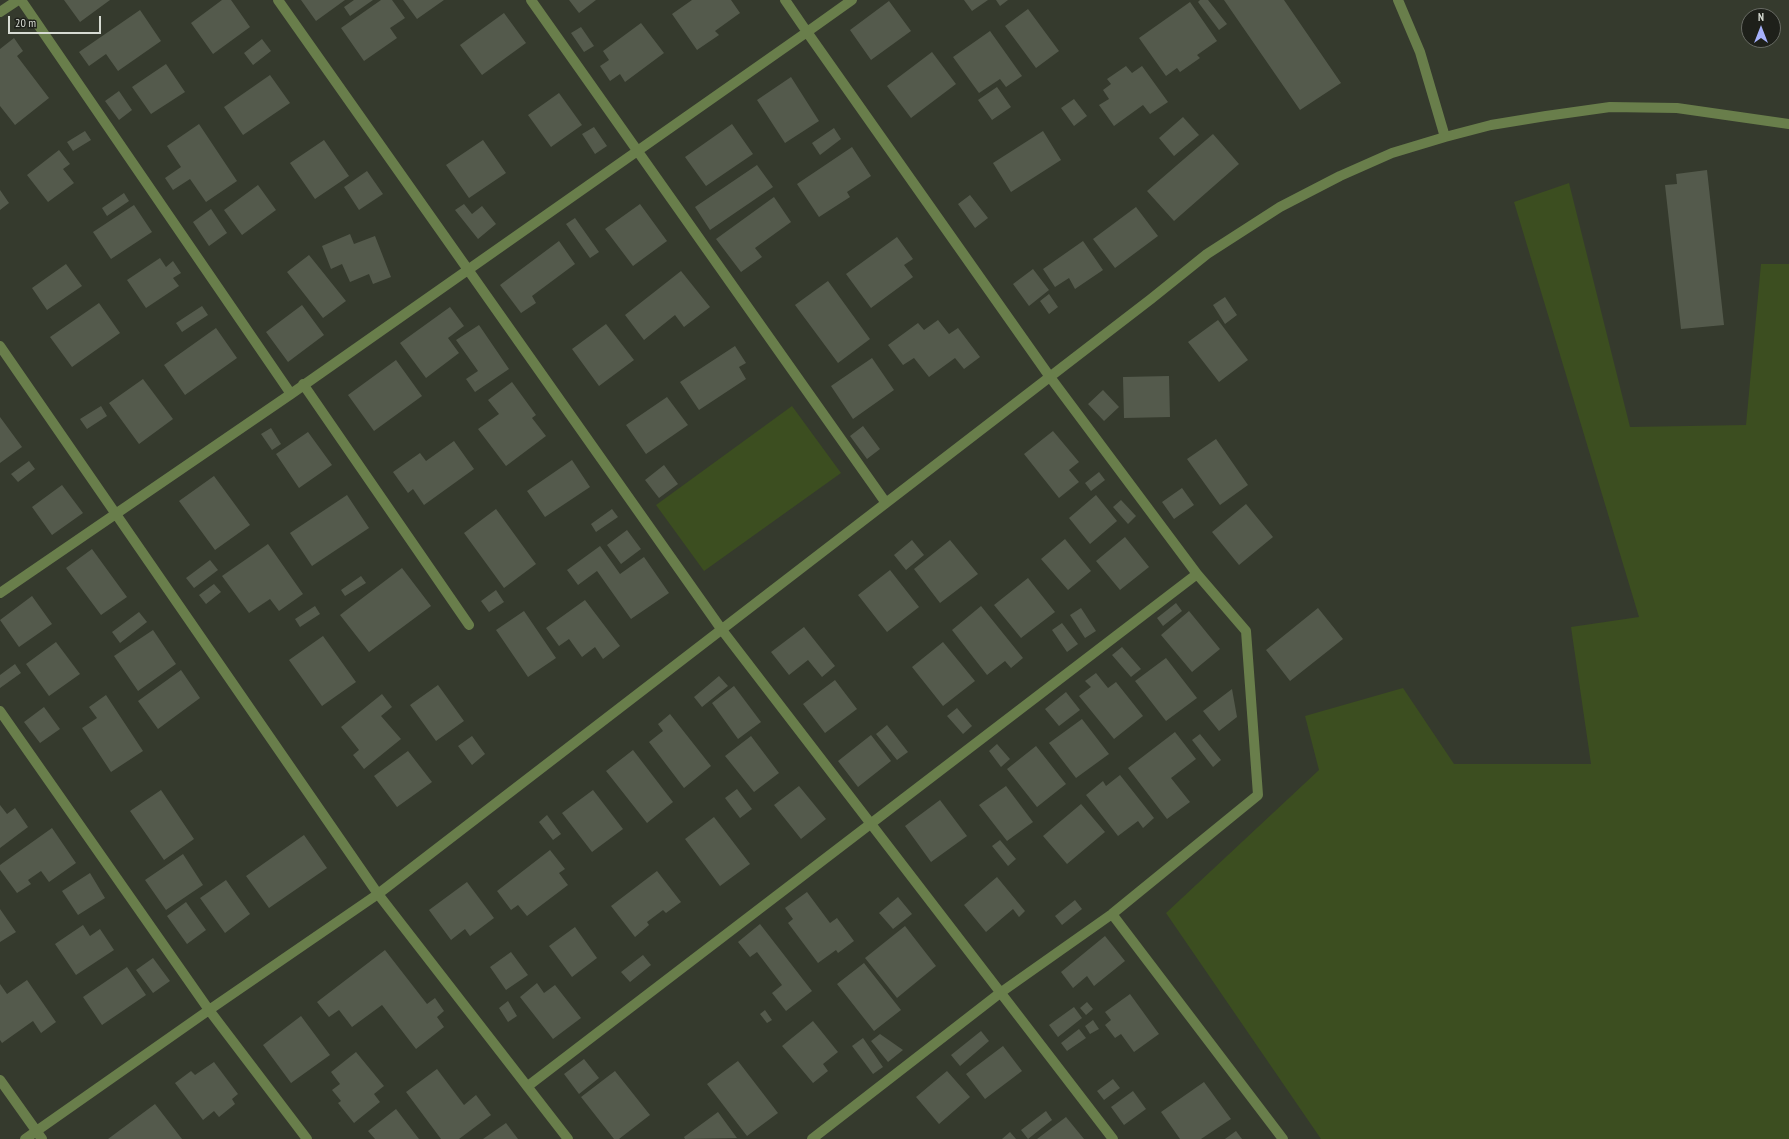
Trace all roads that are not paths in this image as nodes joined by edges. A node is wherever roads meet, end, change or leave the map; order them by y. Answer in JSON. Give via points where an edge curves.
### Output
{"nodes":[{"id":1,"x":18,"y":0,"type":"edge"},
{"id":2,"x":21,"y":0,"type":"edge"},
{"id":3,"x":278,"y":0,"type":"edge"},
{"id":4,"x":532,"y":0,"type":"edge"},
{"id":5,"x":785,"y":0,"type":"edge"},
{"id":6,"x":852,"y":0,"type":"edge"},
{"id":7,"x":1398,"y":0,"type":"edge"},
{"id":8,"x":0,"y":12,"type":"edge"},
{"id":9,"x":807,"y":32,"type":"junction"},
{"id":10,"x":1789,"y":124,"type":"edge"},
{"id":11,"x":1445,"y":137,"type":"junction"},
{"id":12,"x":636,"y":150,"type":"junction"},
{"id":13,"x":467,"y":270,"type":"junction"},
{"id":14,"x":0,"y":346,"type":"edge"},
{"id":15,"x":1050,"y":377,"type":"junction"},
{"id":16,"x":304,"y":384,"type":"junction"},
{"id":17,"x":291,"y":394,"type":"junction"},
{"id":18,"x":886,"y":504,"type":"junction"},
{"id":19,"x":116,"y":513,"type":"junction"},
{"id":20,"x":1197,"y":574,"type":"junction"},
{"id":21,"x":0,"y":593,"type":"edge"},
{"id":22,"x":468,"y":625,"type":"dead end"},
{"id":23,"x":722,"y":630,"type":"junction"},
{"id":24,"x":0,"y":711,"type":"edge"},
{"id":25,"x":872,"y":824,"type":"junction"},
{"id":26,"x":378,"y":894,"type":"junction"},
{"id":27,"x":1112,"y":914,"type":"junction"},
{"id":28,"x":1000,"y":993,"type":"junction"},
{"id":29,"x":209,"y":1010,"type":"junction"},
{"id":30,"x":0,"y":1080,"type":"edge"},
{"id":31,"x":528,"y":1086,"type":"junction"},
{"id":32,"x":39,"y":1135,"type":"edge"},
{"id":33,"x":25,"y":1139,"type":"edge"},
{"id":34,"x":307,"y":1139,"type":"edge"},
{"id":35,"x":568,"y":1139,"type":"edge"},
{"id":36,"x":812,"y":1139,"type":"edge"},
{"id":37,"x":1113,"y":1139,"type":"edge"},
{"id":38,"x":1283,"y":1139,"type":"edge"}],
"edges":[{"from":1,"to":8,"type":"street"},
{"from":2,"to":17,"type":"street"},
{"from":3,"to":13,"type":"street"},
{"from":4,"to":12,"type":"street"},
{"from":5,"to":9,"type":"street"},
{"from":6,"to":9,"type":"street"},
{"from":7,"to":11,"type":"street","via":[[1420,52]]},
{"from":9,"to":12,"type":"street"},
{"from":9,"to":15,"type":"street"},
{"from":10,"to":11,"type":"street","via":[[1677,108],[1610,107],[1504,123]]},
{"from":11,"to":15,"type":"street","via":[[1392,153],[1280,207],[1207,254]]},
{"from":12,"to":13,"type":"street"},
{"from":12,"to":18,"type":"street"},
{"from":13,"to":16,"type":"street"},
{"from":13,"to":23,"type":"street"},
{"from":14,"to":19,"type":"street"},
{"from":15,"to":18,"type":"street"},
{"from":15,"to":20,"type":"street"},
{"from":16,"to":17,"type":"street"},
{"from":16,"to":22,"type":"street"},
{"from":17,"to":19,"type":"street"},
{"from":18,"to":23,"type":"street"},
{"from":19,"to":21,"type":"street"},
{"from":19,"to":26,"type":"street"},
{"from":20,"to":25,"type":"street"},
{"from":20,"to":27,"type":"street","via":[[1246,631],[1258,795]]},
{"from":23,"to":25,"type":"street"},
{"from":23,"to":26,"type":"street"},
{"from":24,"to":29,"type":"street"},
{"from":25,"to":28,"type":"street"},
{"from":25,"to":31,"type":"street"},
{"from":26,"to":29,"type":"street"},
{"from":26,"to":31,"type":"street"},
{"from":27,"to":28,"type":"street"},
{"from":27,"to":38,"type":"street"},
{"from":28,"to":36,"type":"street"},
{"from":28,"to":37,"type":"street"},
{"from":29,"to":32,"type":"street"},
{"from":29,"to":34,"type":"street"},
{"from":30,"to":32,"type":"street"},
{"from":31,"to":35,"type":"street"},
{"from":32,"to":33,"type":"street"}]}
